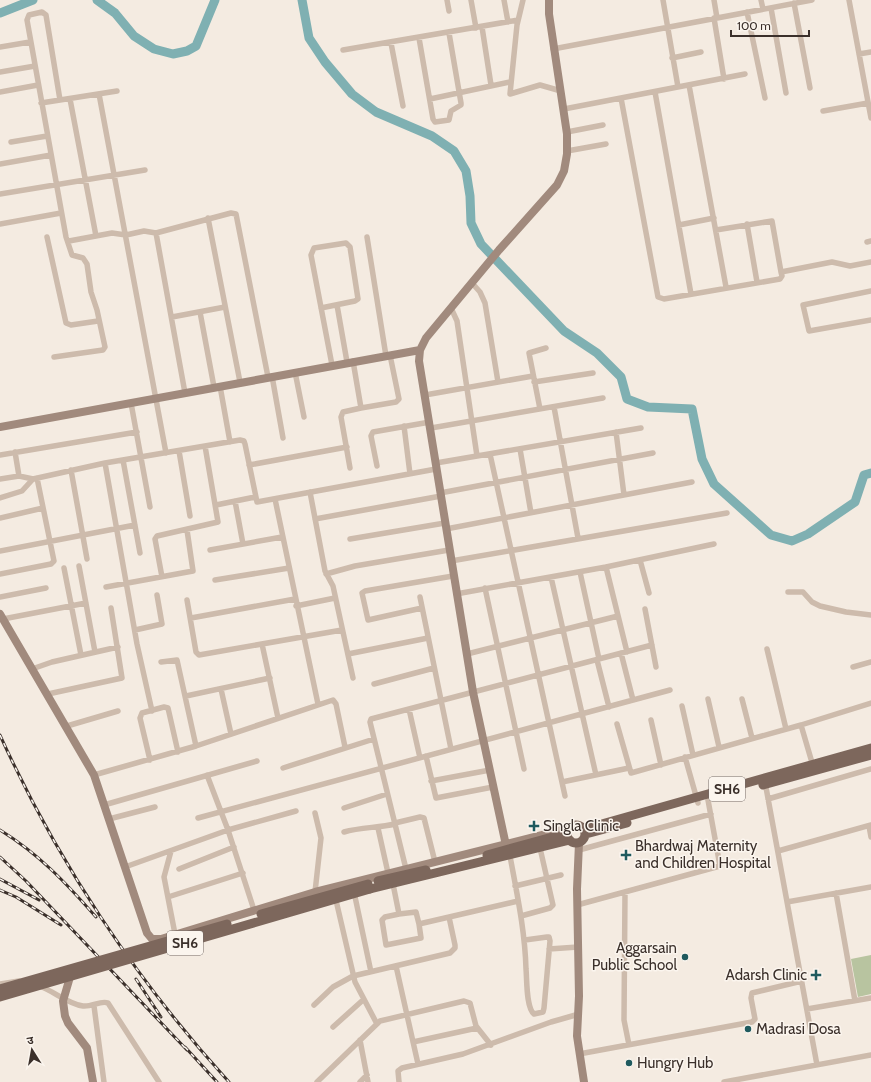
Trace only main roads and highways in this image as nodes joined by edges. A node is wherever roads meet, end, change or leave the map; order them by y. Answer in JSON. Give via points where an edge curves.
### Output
{"nodes":[{"id":1,"x":871,"y":748,"type":"edge"},
{"id":2,"x":871,"y":755,"type":"edge"},
{"id":3,"x":813,"y":768,"type":"junction"},
{"id":4,"x":765,"y":781,"type":"junction"},
{"id":5,"x":698,"y":800,"type":"junction"},
{"id":6,"x":584,"y":832,"type":"junction"},
{"id":7,"x":569,"y":834,"type":"junction"},
{"id":8,"x":507,"y":850,"type":"junction"},
{"id":9,"x":370,"y":886,"type":"junction"},
{"id":10,"x":0,"y":989,"type":"edge"},
{"id":11,"x":0,"y":997,"type":"edge"}],
"edges":[{"from":1,"to":3,"type":"main road","number":"SH6"},
{"from":2,"to":3,"type":"main road","number":"SH6"},
{"from":3,"to":4,"type":"main road","number":"SH6"},
{"from":4,"to":5,"type":"main road","number":"SH6"},
{"from":4,"to":5,"type":"main road","number":"SH6","via":[[708,800]]},
{"from":5,"to":6,"type":"main road","number":"SH6"},
{"from":6,"to":7,"type":"main road","number":"SH6","via":[[576,825]]},
{"from":6,"to":7,"type":"main road","number":"SH6","via":[[584,838],[579,846]]},
{"from":7,"to":8,"type":"main road","number":"SH6"},
{"from":7,"to":8,"type":"main road","number":"SH6","via":[[540,848]]},
{"from":8,"to":9,"type":"main road","number":"SH6"},
{"from":8,"to":9,"type":"main road","number":"SH6","via":[[393,884]]},
{"from":9,"to":10,"type":"main road","number":"SH6","bridge":true},
{"from":9,"to":11,"type":"main road","number":"SH6","bridge":true}]}
